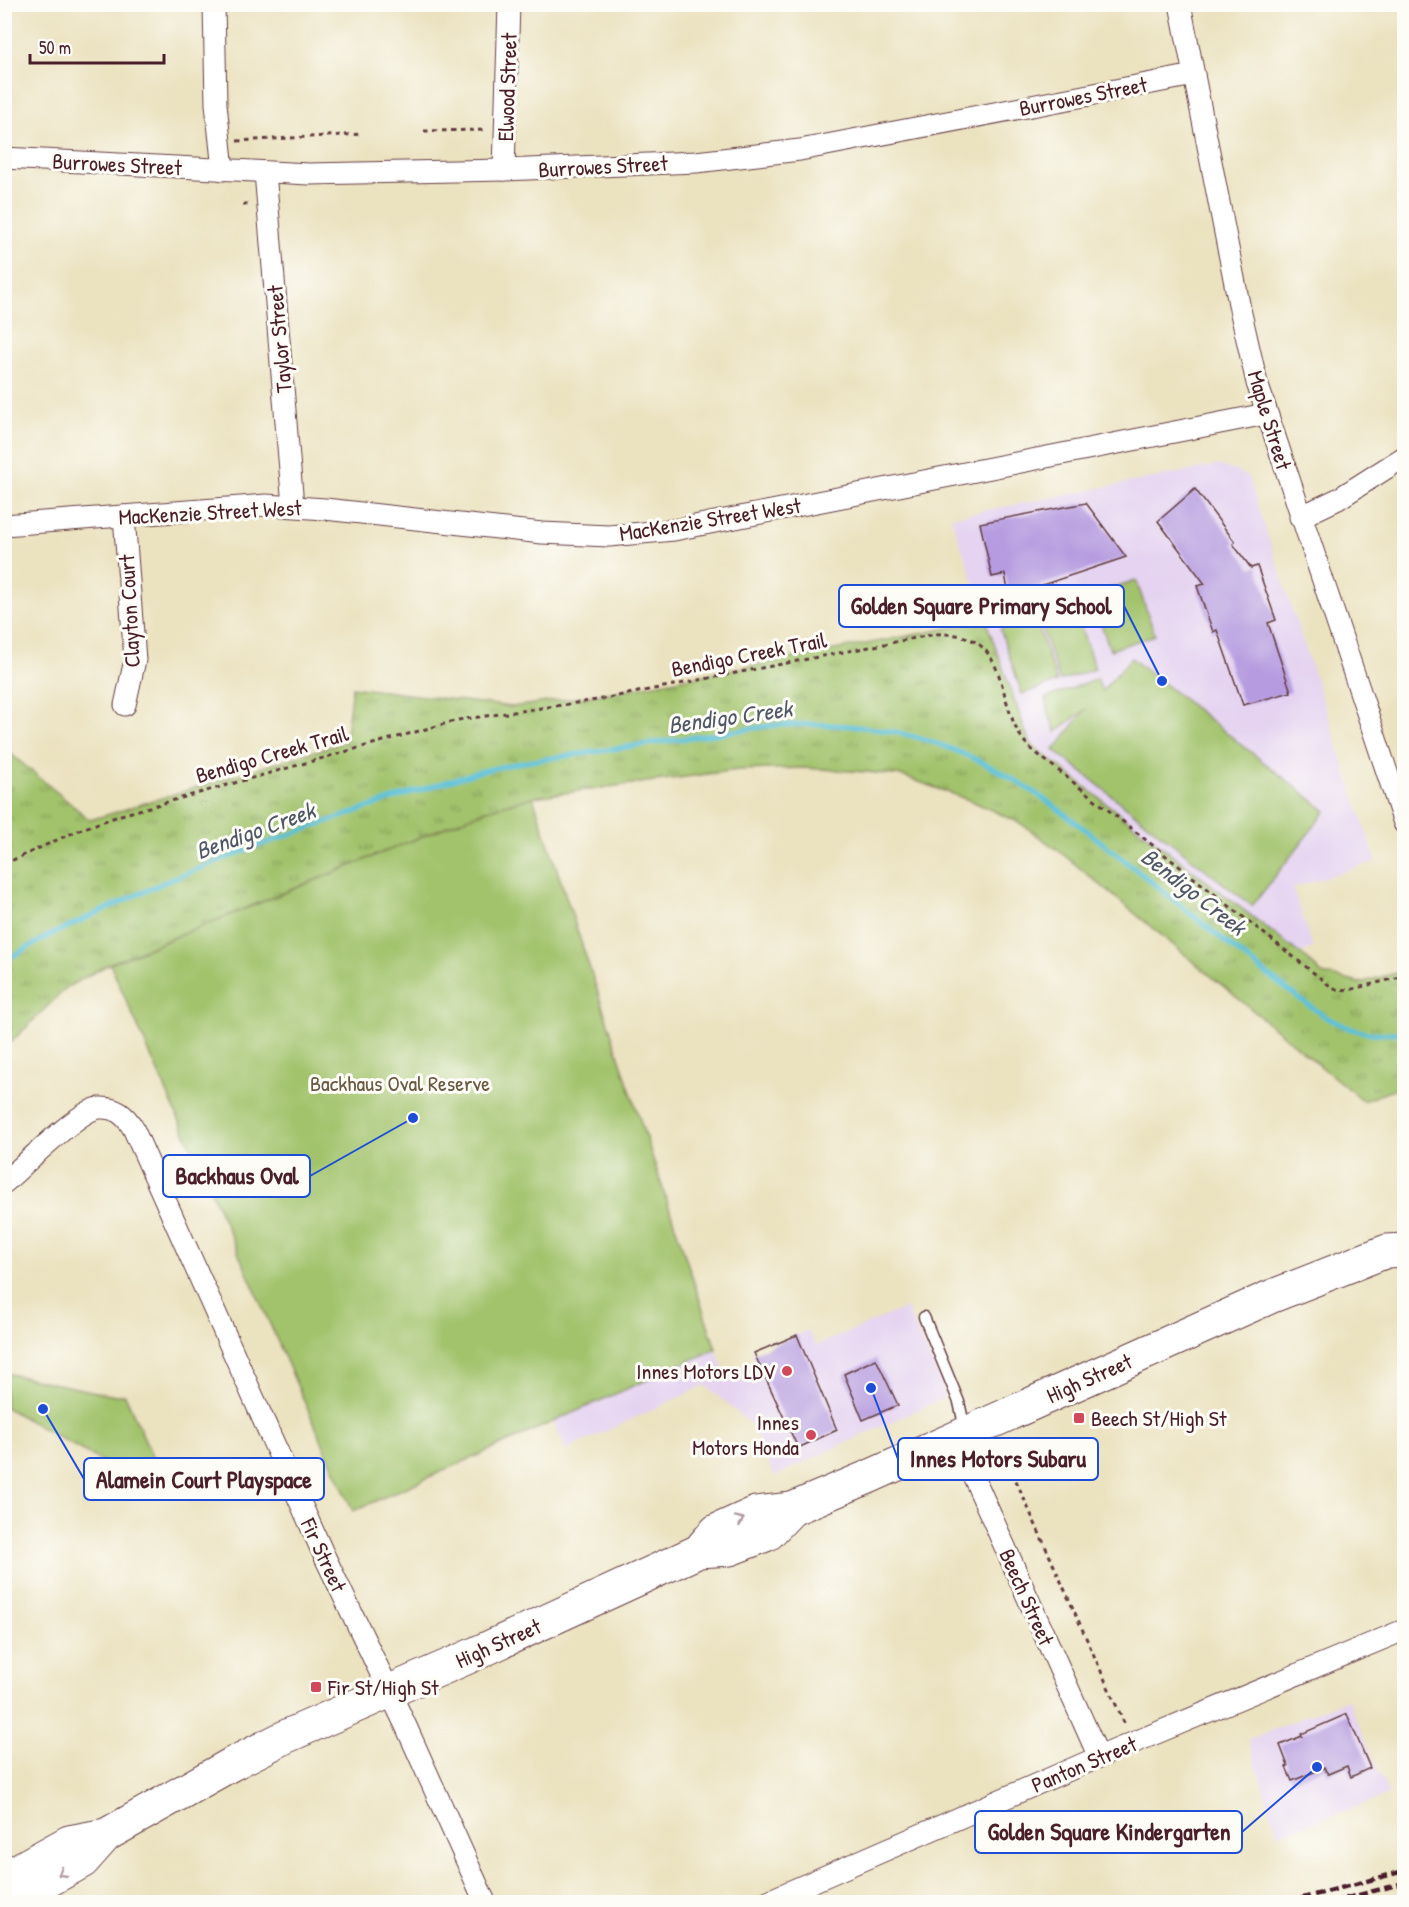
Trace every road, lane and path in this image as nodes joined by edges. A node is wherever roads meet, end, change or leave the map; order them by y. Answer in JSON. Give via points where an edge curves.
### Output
{"nodes":[{"id":1,"x":214,"y":4,"type":"edge"},
{"id":2,"x":509,"y":4,"type":"edge"},
{"id":3,"x":1180,"y":4,"type":"edge"},
{"id":4,"x":1194,"y":75,"type":"junction"},
{"id":5,"x":496,"y":130,"type":"dead end"},
{"id":6,"x":424,"y":131,"type":"dead end"},
{"id":7,"x":362,"y":134,"type":"dead end"},
{"id":8,"x":237,"y":141,"type":"dead end"},
{"id":9,"x":4,"y":158,"type":"edge"},
{"id":10,"x":223,"y":170,"type":"junction"},
{"id":11,"x":504,"y":170,"type":"junction"},
{"id":12,"x":265,"y":172,"type":"junction"},
{"id":13,"x":1266,"y":414,"type":"junction"},
{"id":14,"x":1404,"y":458,"type":"edge"},
{"id":15,"x":293,"y":506,"type":"junction"},
{"id":16,"x":124,"y":516,"type":"junction"},
{"id":17,"x":1300,"y":517,"type":"junction"},
{"id":18,"x":4,"y":525,"type":"edge"},
{"id":19,"x":125,"y":705,"type":"dead end"},
{"id":20,"x":1404,"y":823,"type":"edge"},
{"id":21,"x":4,"y":864,"type":"edge"},
{"id":22,"x":1404,"y":976,"type":"edge"},
{"id":23,"x":4,"y":1183,"type":"edge"},
{"id":24,"x":1399,"y":1245,"type":"edge"},
{"id":25,"x":924,"y":1317,"type":"dead end"},
{"id":26,"x":965,"y":1433,"type":"junction"},
{"id":27,"x":1005,"y":1456,"type":"dead end"},
{"id":28,"x":1404,"y":1630,"type":"edge"},
{"id":29,"x":389,"y":1691,"type":"junction"},
{"id":30,"x":1126,"y":1727,"type":"dead end"},
{"id":31,"x":1099,"y":1757,"type":"junction"},
{"id":32,"x":106,"y":1835,"type":"junction"},
{"id":33,"x":4,"y":1878,"type":"edge"},
{"id":34,"x":10,"y":1902,"type":"edge"},
{"id":35,"x":485,"y":1902,"type":"edge"},
{"id":36,"x":766,"y":1902,"type":"edge"}],
"edges":[{"from":1,"to":10,"type":"street","via":[[216,104]]},
{"from":2,"to":11,"type":"street","name":"Elwood Street"},
{"from":3,"to":4,"type":"street","name":"Maple Street"},
{"from":4,"to":11,"type":"street","name":"Burrowes Street","via":[[800,150],[696,162]]},
{"from":4,"to":13,"type":"street","name":"Maple Street","via":[[1242,317]]},
{"from":5,"to":6,"type":"path"},
{"from":7,"to":8,"type":"path"},
{"from":9,"to":10,"type":"street","name":"Burrowes Street"},
{"from":10,"to":12,"type":"street","name":"Burrowes Street"},
{"from":11,"to":12,"type":"street","name":"Burrowes Street"},
{"from":12,"to":15,"type":"street","name":"Taylor Street"},
{"from":13,"to":15,"type":"street","name":"MacKenzie Street West","via":[[641,534],[542,534]]},
{"from":13,"to":17,"type":"street","name":"Maple Street"},
{"from":14,"to":17,"type":"street","via":[[1338,499]]},
{"from":15,"to":16,"type":"street","name":"MacKenzie Street West","via":[[237,506]]},
{"from":16,"to":18,"type":"street","name":"MacKenzie Street West"},
{"from":16,"to":19,"type":"street","name":"Clayton Court","via":[[135,660]]},
{"from":17,"to":20,"type":"street","name":"Maple Street"},
{"from":21,"to":22,"type":"path","name":"Bendigo Creek Trail","via":[[121,814],[458,720],[597,700],[936,634],[954,634],[974,640],[991,659],[1018,730],[1030,748],[1329,985],[1349,990]]},
{"from":23,"to":29,"type":"street","name":"Fir Street","via":[[82,1115],[98,1108],[118,1111],[126,1117]]},
{"from":24,"to":26,"type":"highway","name":"High Street","via":[[1270,1297]]},
{"from":25,"to":26,"type":"lane","via":[[959,1402]]},
{"from":26,"to":29,"type":"highway","name":"High Street","via":[[792,1509],[756,1512],[716,1531],[699,1551]]},
{"from":26,"to":31,"type":"street","name":"Beech Street","via":[[971,1471]]},
{"from":27,"to":30,"type":"path"},
{"from":28,"to":31,"type":"street","name":"Panton Street"},
{"from":29,"to":32,"type":"highway","name":"High Street","via":[[278,1741]]},
{"from":29,"to":35,"type":"street","name":"Fir Street"},
{"from":31,"to":36,"type":"street","name":"Panton Street"},
{"from":32,"to":33,"type":"highway","name":"High Street","via":[[69,1842]]},
{"from":32,"to":34,"type":"highway","name":"High Street","one_way":true,"via":[[83,1861]]}]}
